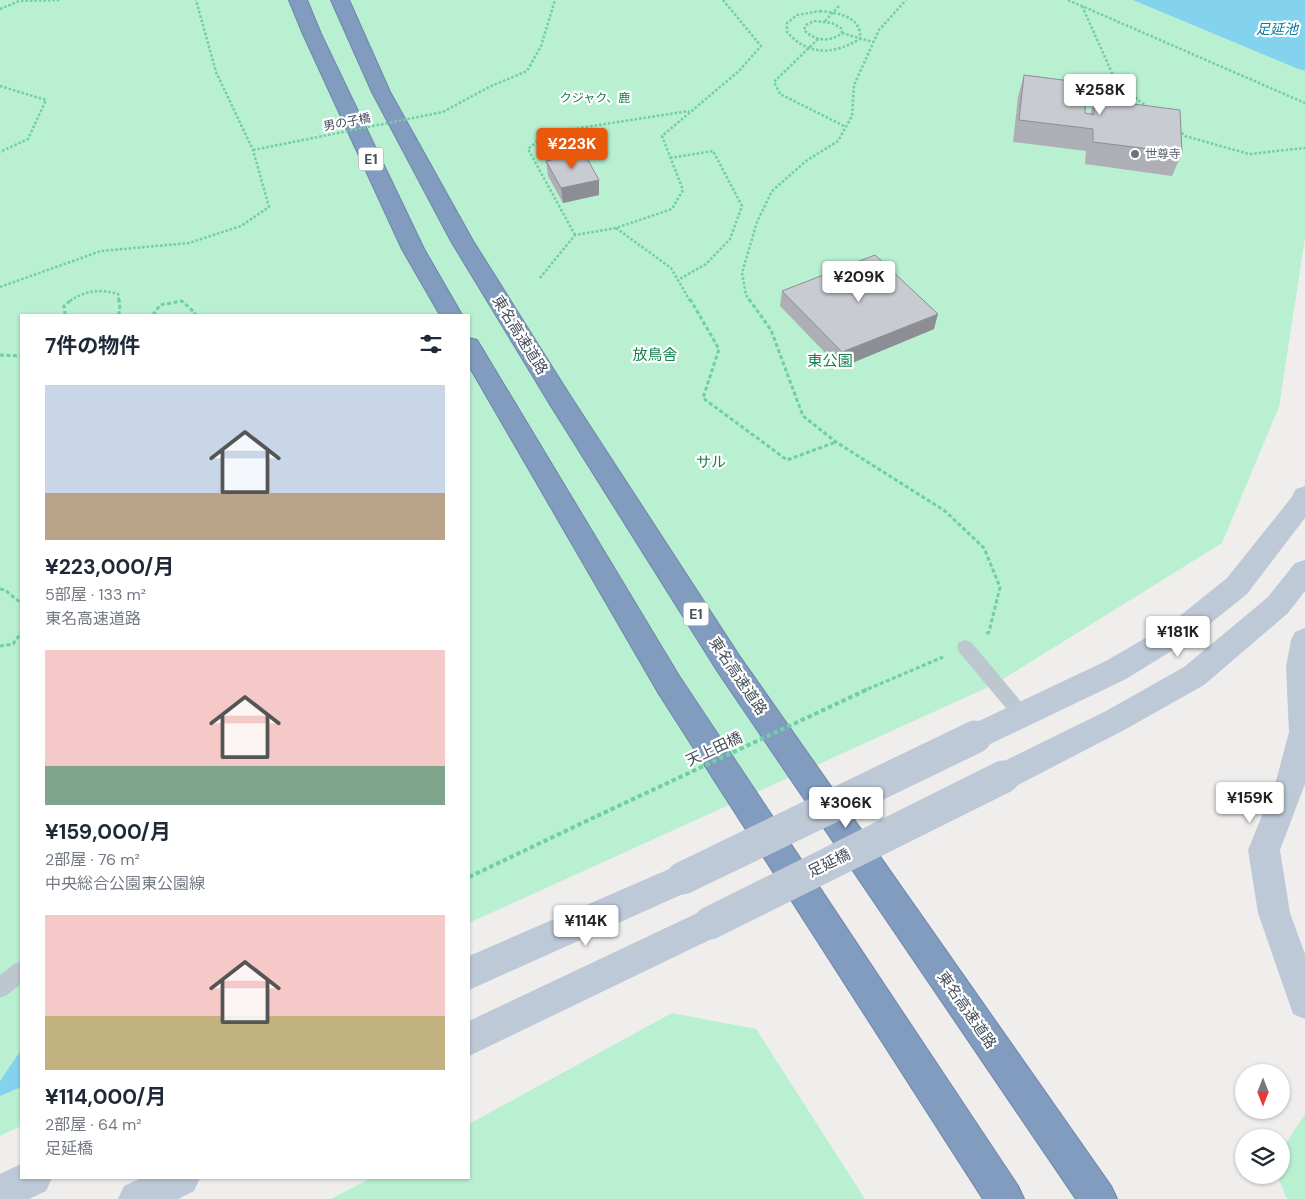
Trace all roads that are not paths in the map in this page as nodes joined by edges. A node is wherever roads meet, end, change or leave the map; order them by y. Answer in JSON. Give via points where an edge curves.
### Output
{"nodes":[{"id":1,"x":298,"y":0,"type":"edge"},
{"id":2,"x":340,"y":0,"type":"edge"},
{"id":3,"x":450,"y":314,"type":"edge"},
{"id":4,"x":470,"y":348,"type":"edge"},
{"id":5,"x":1305,"y":496,"type":"edge"},
{"id":6,"x":1305,"y":571,"type":"edge"},
{"id":7,"x":1305,"y":640,"type":"edge"},
{"id":8,"x":965,"y":647,"type":"road end"},
{"id":9,"x":1022,"y":715,"type":"junction"},
{"id":10,"x":20,"y":972,"type":"edge"},
{"id":11,"x":470,"y":973,"type":"edge"},
{"id":12,"x":0,"y":988,"type":"edge"},
{"id":13,"x":1305,"y":1002,"type":"edge"},
{"id":14,"x":470,"y":1039,"type":"edge"},
{"id":15,"x":31,"y":1179,"type":"edge"},
{"id":16,"x":179,"y":1179,"type":"edge"},
{"id":17,"x":0,"y":1193,"type":"edge"},
{"id":18,"x":136,"y":1199,"type":"edge"},
{"id":19,"x":1005,"y":1199,"type":"edge"},
{"id":20,"x":1098,"y":1199,"type":"edge"}],
"edges":[{"from":1,"to":3,"type":"highway","number":"E1","via":[[413,249]]},
{"from":2,"to":20,"type":"highway","name":"東名高速道路","number":"E1","via":[[381,92],[462,242],[560,400],[728,663]]},
{"from":4,"to":19,"type":"highway","via":[[669,684]]},
{"from":5,"to":9,"type":"street","via":[[1237,586],[1181,631],[1116,670]]},
{"from":6,"to":14,"type":"street","name":"足延橋","bridge":true,"via":[[1278,605],[1194,676],[1116,720],[710,923]]},
{"from":7,"to":13,"type":"street","via":[[1300,667],[1304,732],[1291,781],[1264,850],[1274,913]]},
{"from":8,"to":9,"type":"lane"},
{"from":9,"to":11,"type":"street","bridge":true,"via":[[683,878]]},
{"from":10,"to":12,"type":"lane"},
{"from":15,"to":17,"type":"street"},
{"from":16,"to":18,"type":"street"}]}
